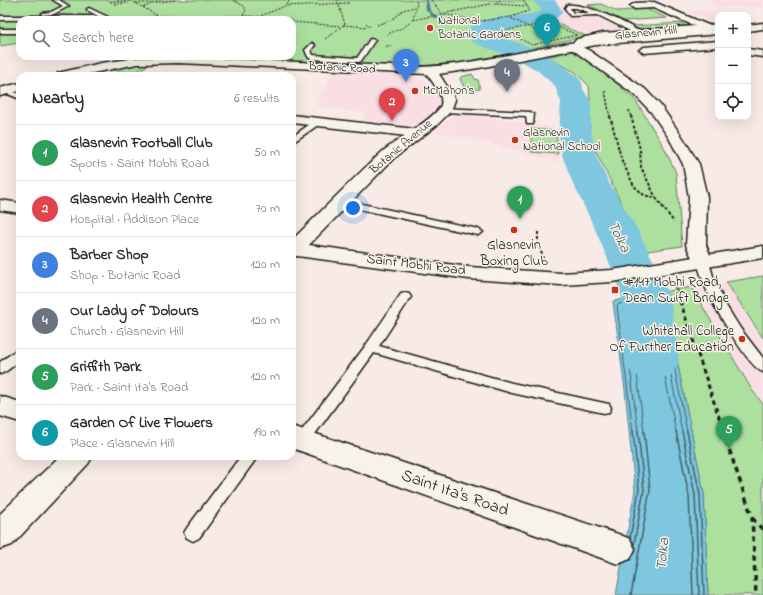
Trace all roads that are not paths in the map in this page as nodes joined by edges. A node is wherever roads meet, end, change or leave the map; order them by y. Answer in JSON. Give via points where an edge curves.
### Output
{"nodes":[{"id":1,"x":56,"y":0,"type":"edge"},
{"id":2,"x":635,"y":6,"type":"dead end"},
{"id":3,"x":90,"y":9,"type":"dead end"},
{"id":4,"x":0,"y":14,"type":"edge"},
{"id":5,"x":596,"y":14,"type":"junction"},
{"id":6,"x":103,"y":16,"type":"edge"},
{"id":7,"x":0,"y":18,"type":"edge"},
{"id":8,"x":16,"y":18,"type":"edge"},
{"id":9,"x":0,"y":22,"type":"edge"},
{"id":10,"x":16,"y":22,"type":"edge"},
{"id":11,"x":763,"y":27,"type":"edge"},
{"id":12,"x":751,"y":28,"type":"edge"},
{"id":13,"x":715,"y":29,"type":"edge"},
{"id":14,"x":0,"y":31,"type":"edge"},
{"id":15,"x":16,"y":31,"type":"edge"},
{"id":16,"x":638,"y":33,"type":"junction"},
{"id":17,"x":696,"y":33,"type":"junction"},
{"id":18,"x":372,"y":40,"type":"road end"},
{"id":19,"x":715,"y":42,"type":"edge"},
{"id":20,"x":715,"y":43,"type":"edge"},
{"id":21,"x":312,"y":45,"type":"dead end"},
{"id":22,"x":576,"y":46,"type":"junction"},
{"id":23,"x":644,"y":50,"type":"dead end"},
{"id":24,"x":751,"y":52,"type":"edge"},
{"id":25,"x":763,"y":54,"type":"edge"},
{"id":26,"x":137,"y":61,"type":"joint"},
{"id":27,"x":431,"y":71,"type":"junction"},
{"id":28,"x":79,"y":72,"type":"edge"},
{"id":29,"x":444,"y":110,"type":"junction"},
{"id":30,"x":296,"y":120,"type":"edge"},
{"id":31,"x":530,"y":122,"type":"dead end"},
{"id":32,"x":317,"y":123,"type":"junction"},
{"id":33,"x":415,"y":133,"type":"junction"},
{"id":34,"x":296,"y":138,"type":"edge"},
{"id":35,"x":339,"y":202,"type":"junction"},
{"id":36,"x":0,"y":205,"type":"edge"},
{"id":37,"x":16,"y":207,"type":"edge"},
{"id":38,"x":478,"y":232,"type":"dead end"},
{"id":39,"x":296,"y":247,"type":"edge"},
{"id":40,"x":296,"y":250,"type":"edge"},
{"id":41,"x":763,"y":252,"type":"edge"},
{"id":42,"x":703,"y":262,"type":"junction"},
{"id":43,"x":405,"y":296,"type":"dead end"},
{"id":44,"x":371,"y":348,"type":"junction"},
{"id":45,"x":16,"y":357,"type":"edge"},
{"id":46,"x":763,"y":367,"type":"edge"},
{"id":47,"x":0,"y":370,"type":"edge"},
{"id":48,"x":0,"y":406,"type":"edge"},
{"id":49,"x":604,"y":408,"type":"dead end"},
{"id":50,"x":16,"y":411,"type":"edge"},
{"id":51,"x":297,"y":439,"type":"edge"},
{"id":52,"x":74,"y":460,"type":"edge"},
{"id":53,"x":247,"y":460,"type":"edge"},
{"id":54,"x":193,"y":533,"type":"dead end"},
{"id":55,"x":0,"y":535,"type":"edge"},
{"id":56,"x":618,"y":549,"type":"dead end"}],
"edges":[{"from":1,"to":4,"type":"lane","via":[[67,6],[52,13]]},
{"from":2,"to":13,"type":"street","via":[[654,5]]},
{"from":3,"to":6,"type":"lane"},
{"from":5,"to":5,"type":"lane","via":[[577,6],[567,8],[572,14]]},
{"from":5,"to":16,"type":"lane"},
{"from":7,"to":8,"type":"lane"},
{"from":9,"to":10,"type":"lane"},
{"from":11,"to":12,"type":"street"},
{"from":13,"to":16,"type":"street","name":"Glasnevin Hill"},
{"from":13,"to":17,"type":"street","name":"Glasnevin Hill"},
{"from":14,"to":15,"type":"lane"},
{"from":16,"to":22,"type":"street","name":"Glasnevin Hill","via":[[603,36],[581,41]]},
{"from":17,"to":19,"type":"street"},
{"from":17,"to":22,"type":"street","name":"Glasnevin Hill"},
{"from":18,"to":21,"type":"lane","via":[[359,60],[311,57],[308,50]]},
{"from":20,"to":23,"type":"street"},
{"from":22,"to":27,"type":"street","name":"Glasnevin Hill","via":[[473,66]]},
{"from":22,"to":42,"type":"street","via":[[640,92],[656,109],[680,143],[692,164],[698,198],[696,245]]},
{"from":24,"to":25,"type":"street"},
{"from":26,"to":27,"type":"street","name":"Botanic Road","via":[[179,60]]},
{"from":26,"to":28,"type":"street","name":"Botanic Road"},
{"from":27,"to":29,"type":"street","name":"Botanic Avenue","via":[[446,94],[448,100]]},
{"from":29,"to":31,"type":"lane","via":[[530,114]]},
{"from":29,"to":33,"type":"street","name":"Botanic Avenue"},
{"from":30,"to":32,"type":"street"},
{"from":32,"to":33,"type":"street"},
{"from":32,"to":34,"type":"lane"},
{"from":33,"to":35,"type":"street","name":"Botanic Avenue"},
{"from":35,"to":38,"type":"lane"},
{"from":35,"to":39,"type":"street","name":"Botanic Avenue"},
{"from":36,"to":37,"type":"street"},
{"from":40,"to":42,"type":"street","name":"Saint Mobhi Road","via":[[470,273],[561,279],[612,276]]},
{"from":41,"to":42,"type":"street"},
{"from":42,"to":46,"type":"lane","via":[[707,278],[737,332]]},
{"from":43,"to":44,"type":"lane"},
{"from":44,"to":49,"type":"lane","via":[[512,388]]},
{"from":44,"to":51,"type":"lane"},
{"from":45,"to":47,"type":"lane"},
{"from":48,"to":50,"type":"street"},
{"from":51,"to":56,"type":"street","name":"Saint Ita's Road"},
{"from":52,"to":55,"type":"street"},
{"from":53,"to":54,"type":"lane"}]}
